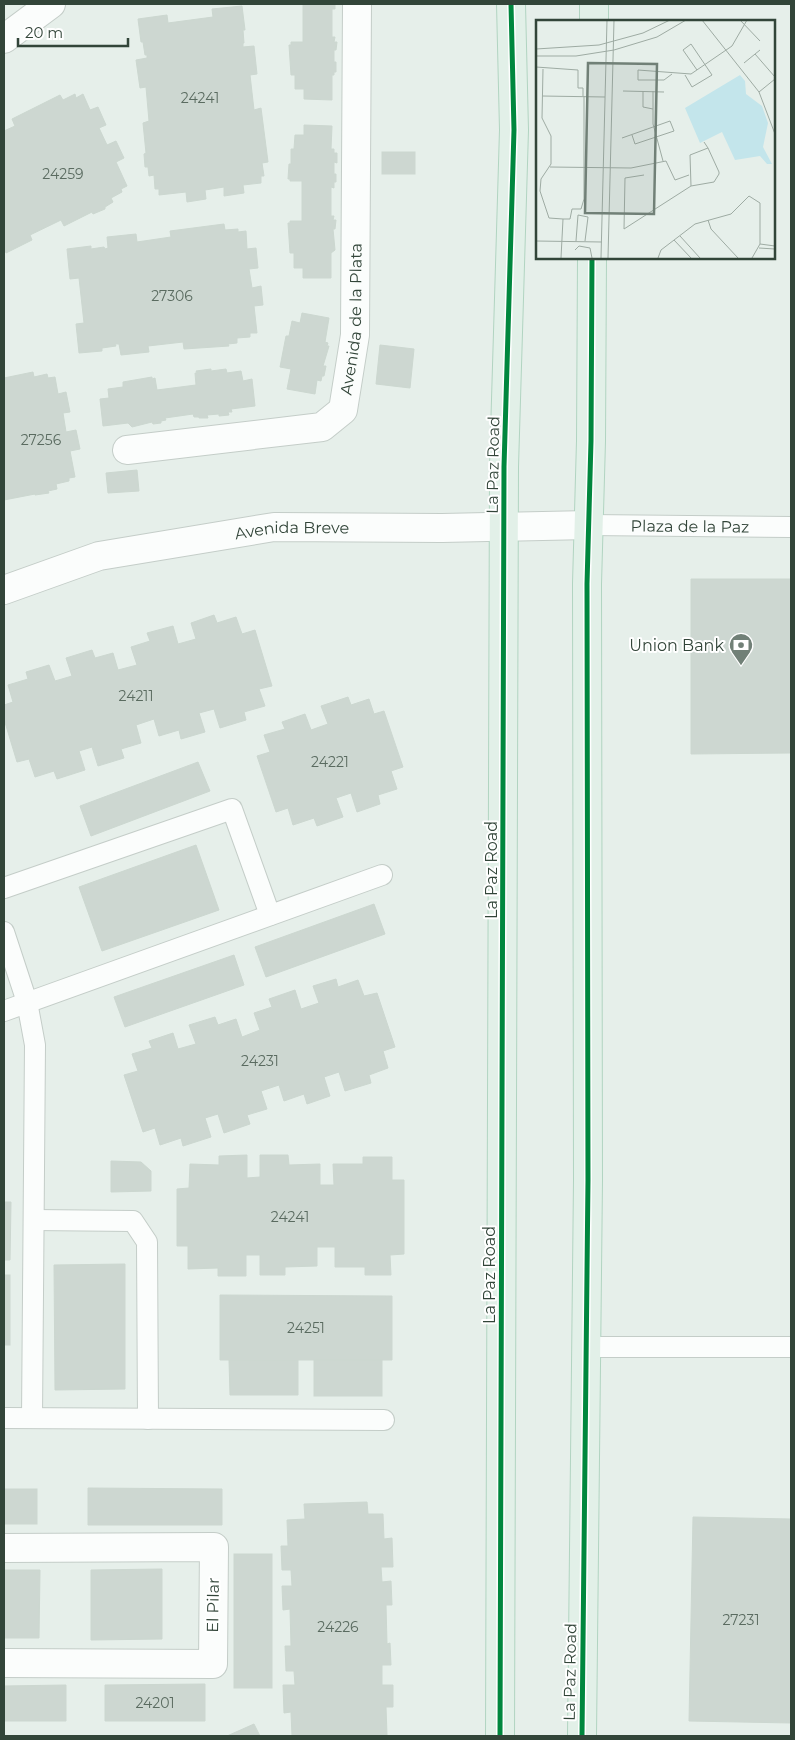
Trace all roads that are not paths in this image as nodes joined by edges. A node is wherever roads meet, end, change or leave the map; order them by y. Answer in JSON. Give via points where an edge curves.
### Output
{"nodes":[{"id":1,"x":51,"y":4,"type":"edge"},
{"id":2,"x":357,"y":4,"type":"edge"},
{"id":3,"x":510,"y":4,"type":"edge"},
{"id":4,"x":594,"y":4,"type":"edge"},
{"id":5,"x":594,"y":20,"type":"edge"},
{"id":6,"x":4,"y":40,"type":"edge"},
{"id":7,"x":592,"y":259,"type":"edge"},
{"id":8,"x":127,"y":450,"type":"dead end"},
{"id":9,"x":589,"y":525,"type":"junction"},
{"id":10,"x":505,"y":527,"type":"junction"},
{"id":11,"x":791,"y":527,"type":"edge"},
{"id":12,"x":4,"y":590,"type":"edge"},
{"id":13,"x":382,"y":876,"type":"dead end"},
{"id":14,"x":4,"y":888,"type":"edge"},
{"id":15,"x":270,"y":915,"type":"junction"},
{"id":16,"x":4,"y":932,"type":"edge"},
{"id":17,"x":27,"y":1002,"type":"junction"},
{"id":18,"x":4,"y":1011,"type":"edge"},
{"id":19,"x":34,"y":1220,"type":"junction"},
{"id":20,"x":587,"y":1347,"type":"junction"},
{"id":21,"x":791,"y":1348,"type":"edge"},
{"id":22,"x":4,"y":1418,"type":"edge"},
{"id":23,"x":32,"y":1418,"type":"junction"},
{"id":24,"x":148,"y":1419,"type":"junction"},
{"id":25,"x":384,"y":1420,"type":"dead end"},
{"id":26,"x":4,"y":1548,"type":"edge"},
{"id":27,"x":4,"y":1663,"type":"edge"},
{"id":28,"x":500,"y":1736,"type":"edge"},
{"id":29,"x":582,"y":1736,"type":"edge"}],
"edges":[{"from":1,"to":6,"type":"street"},
{"from":2,"to":8,"type":"street","name":"Avenida de la Plata","via":[[355,335],[343,410],[322,427]]},
{"from":3,"to":10,"type":"main road","name":"La Paz Road","via":[[514,130]]},
{"from":4,"to":5,"type":"main road"},
{"from":7,"to":9,"type":"main road","name":"La Paz Road"},
{"from":9,"to":10,"type":"street","name":"Avenida Breve"},
{"from":9,"to":11,"type":"lane","name":"Plaza de la Paz"},
{"from":9,"to":20,"type":"main road","name":"La Paz Road"},
{"from":10,"to":12,"type":"street","name":"Avenida Breve","via":[[274,527],[99,556]]},
{"from":10,"to":28,"type":"main road","name":"La Paz Road"},
{"from":13,"to":15,"type":"lane"},
{"from":14,"to":15,"type":"lane","via":[[232,809]]},
{"from":15,"to":17,"type":"lane"},
{"from":16,"to":17,"type":"lane"},
{"from":17,"to":18,"type":"lane"},
{"from":17,"to":19,"type":"lane","via":[[35,1044]]},
{"from":19,"to":23,"type":"lane"},
{"from":19,"to":24,"type":"lane","via":[[133,1221],[147,1242]]},
{"from":20,"to":21,"type":"lane"},
{"from":20,"to":29,"type":"main road","name":"La Paz Road"},
{"from":22,"to":23,"type":"lane"},
{"from":23,"to":24,"type":"lane"},
{"from":24,"to":25,"type":"lane"},
{"from":26,"to":27,"type":"street","name":"El Pilar","via":[[214,1547],[213,1664]]}]}
